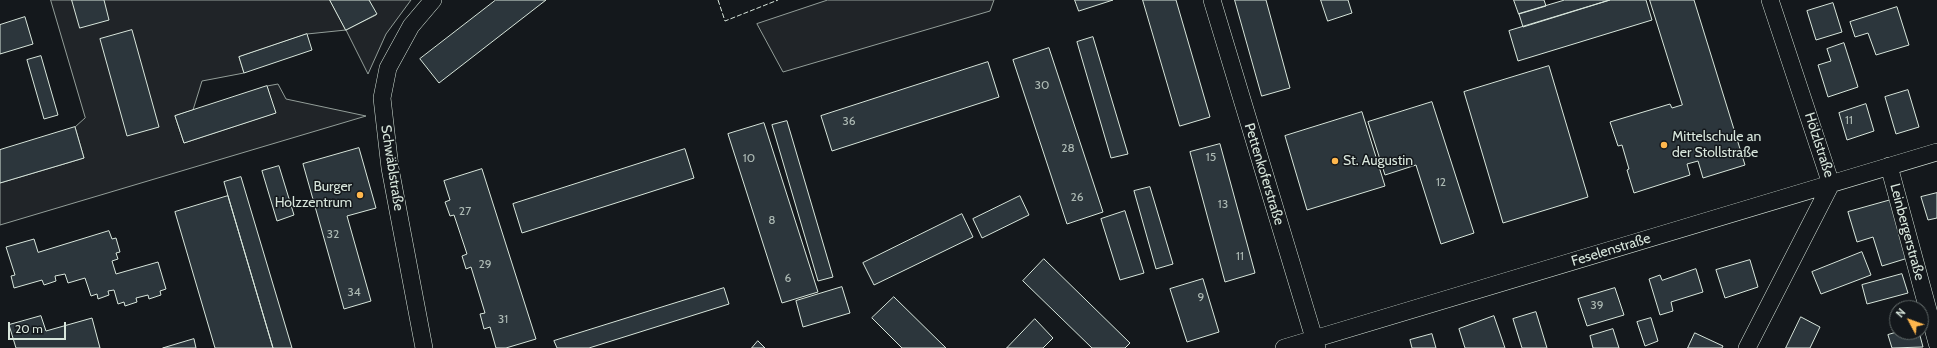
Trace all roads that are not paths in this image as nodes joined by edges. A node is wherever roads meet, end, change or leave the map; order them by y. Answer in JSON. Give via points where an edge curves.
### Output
{"nodes":[{"id":1,"x":433,"y":0,"type":"edge"},
{"id":2,"x":1212,"y":0,"type":"edge"},
{"id":3,"x":1770,"y":0,"type":"edge"},
{"id":4,"x":1937,"y":152,"type":"edge"},
{"id":5,"x":1889,"y":166,"type":"junction"},
{"id":6,"x":1832,"y":184,"type":"junction"},
{"id":7,"x":1316,"y":343,"type":"edge"},
{"id":8,"x":1937,"y":343,"type":"edge"},
{"id":9,"x":424,"y":348,"type":"edge"},
{"id":10,"x":1284,"y":348,"type":"edge"},
{"id":11,"x":1747,"y":348,"type":"edge"}],
"edges":[{"from":1,"to":9,"type":"street","name":"Schwäblstraße","via":[[411,26],[388,68],[382,98],[390,168]]},
{"from":2,"to":7,"type":"street","name":"Pettenkoferstraße"},
{"from":3,"to":6,"type":"street","name":"Hölzlstraße"},
{"from":4,"to":5,"type":"street","name":"Feselenstraße"},
{"from":5,"to":6,"type":"street","name":"Feselenstraße"},
{"from":5,"to":8,"type":"street","name":"Leinbergerstraße"},
{"from":6,"to":7,"type":"street","name":"Feselenstraße"},
{"from":6,"to":11,"type":"street","name":"Hölzlstraße"},
{"from":7,"to":10,"type":"street","name":"Feselenstraße"}]}
